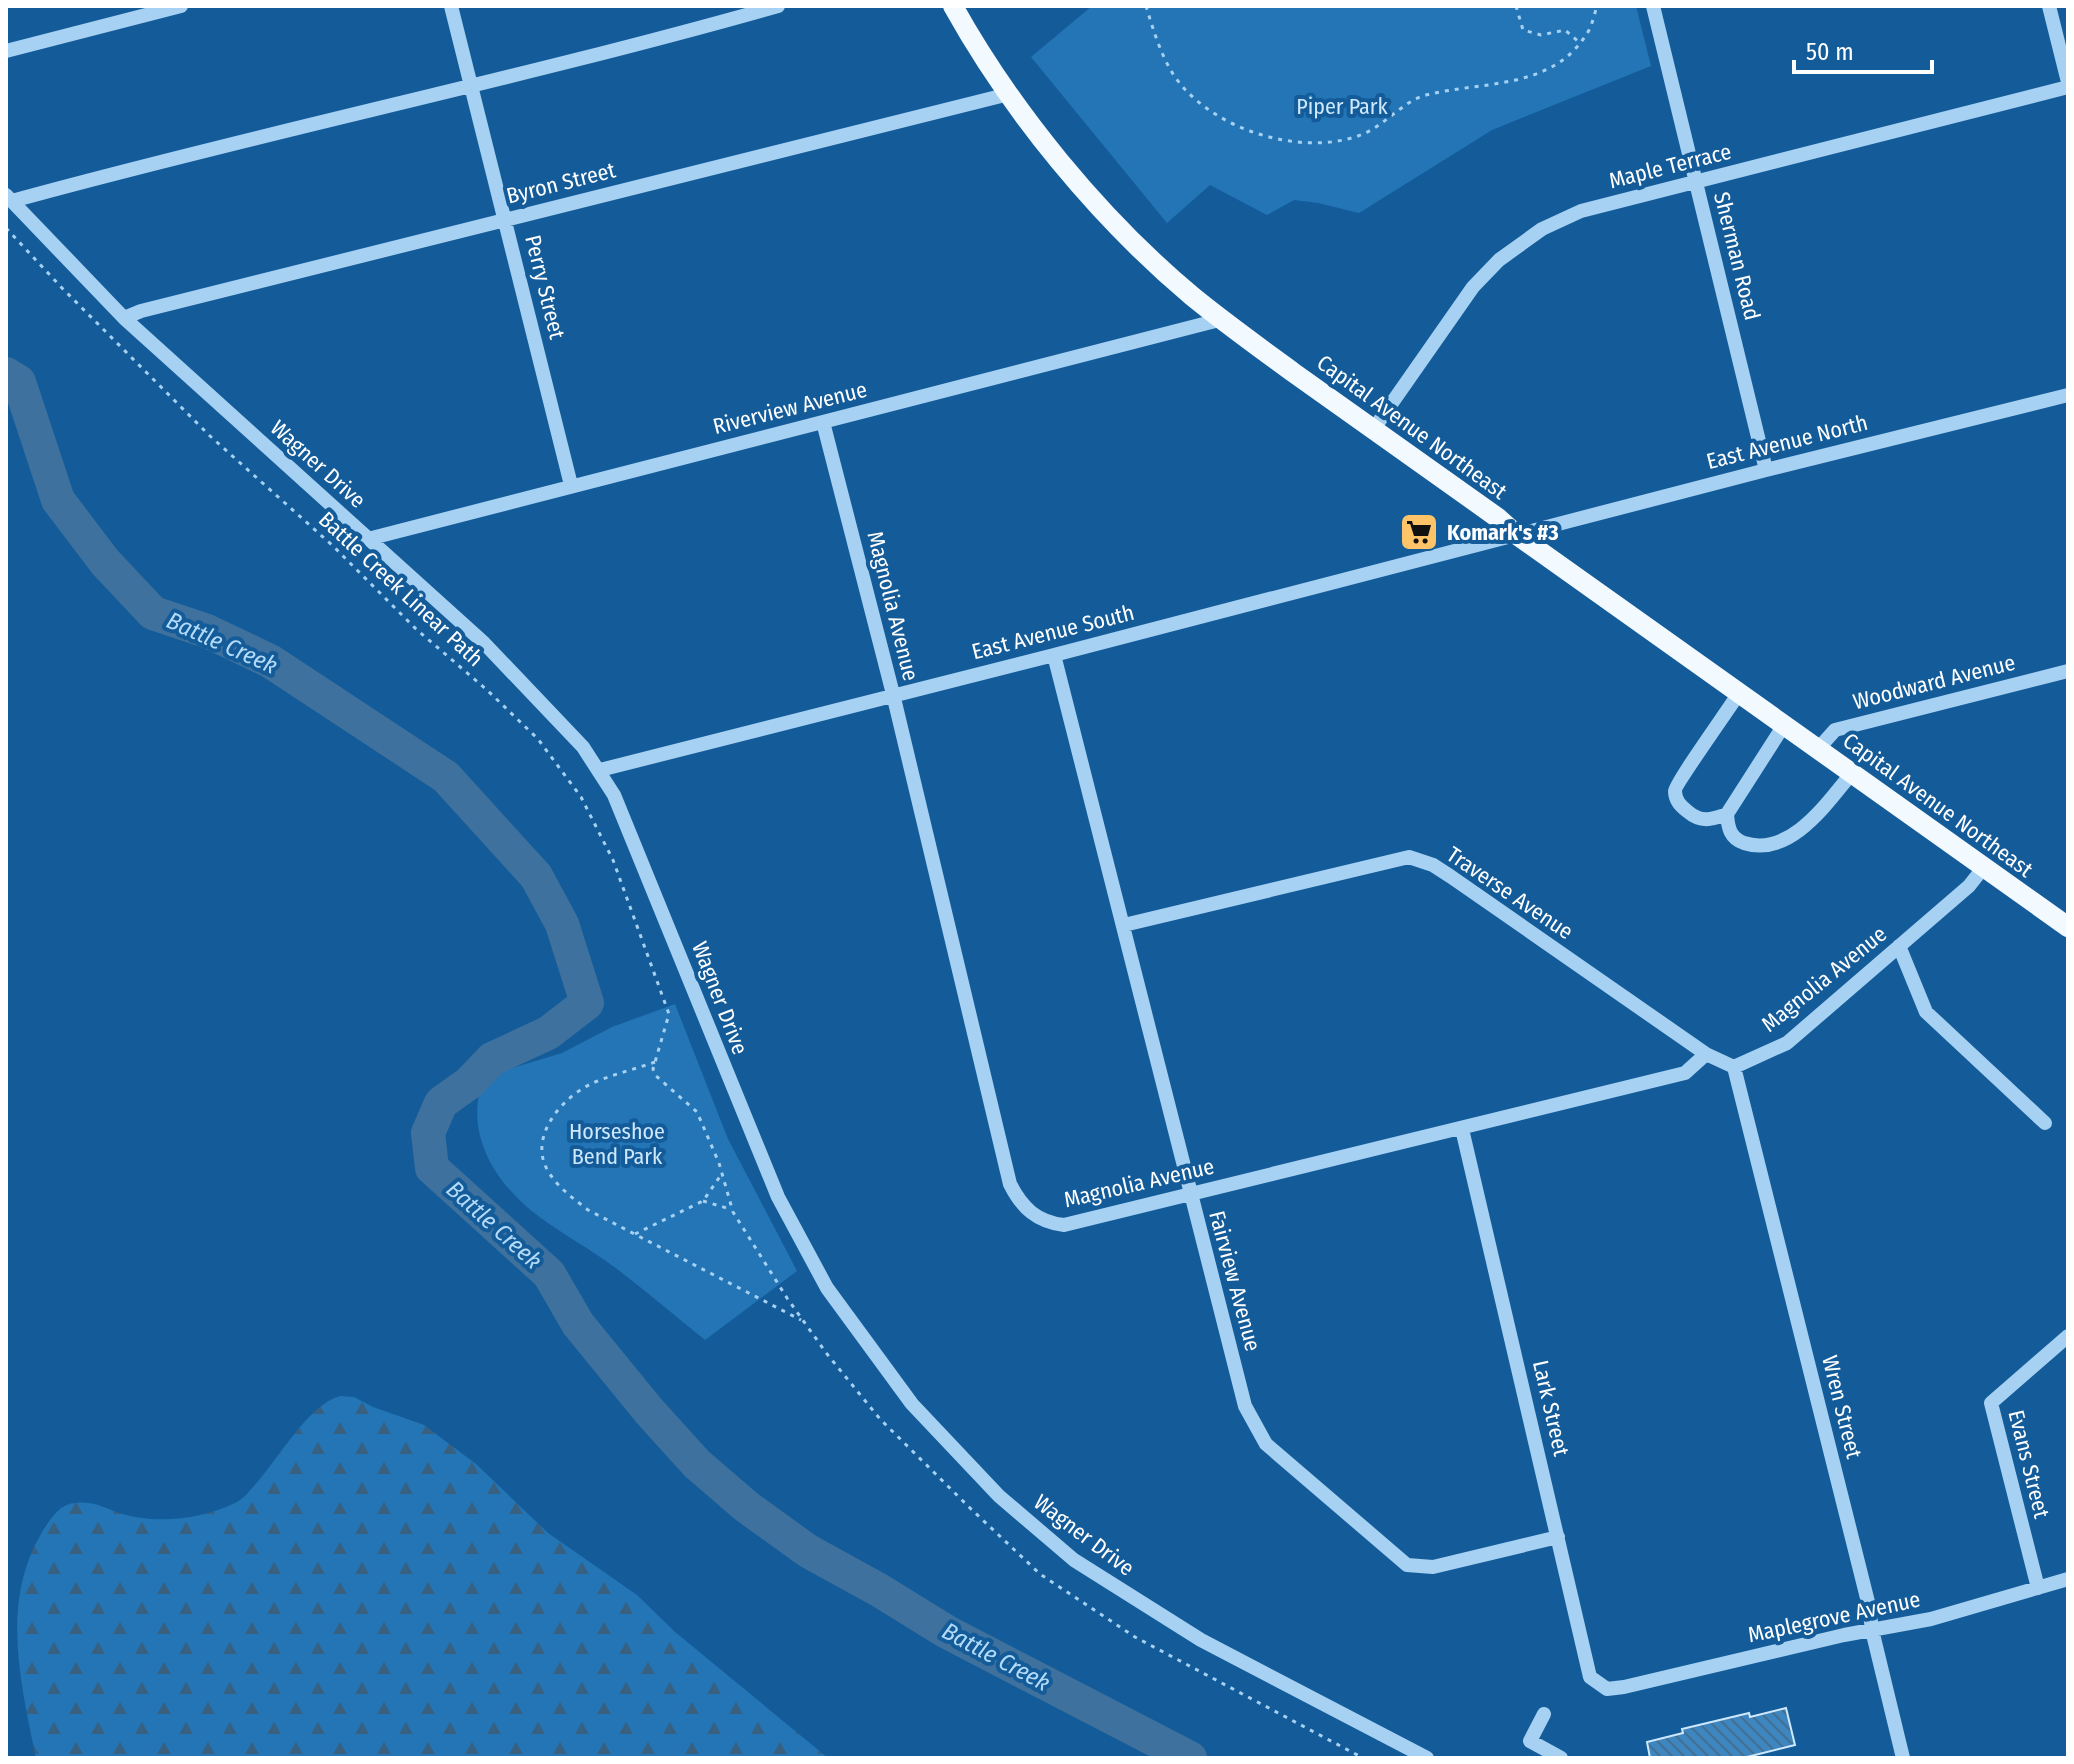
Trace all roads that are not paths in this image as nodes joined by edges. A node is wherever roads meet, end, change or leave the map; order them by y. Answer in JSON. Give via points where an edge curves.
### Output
{"nodes":[{"id":1,"x":181,"y":6,"type":"edge"},
{"id":2,"x":451,"y":6,"type":"edge"},
{"id":3,"x":778,"y":6,"type":"edge"},
{"id":4,"x":953,"y":6,"type":"edge"},
{"id":5,"x":1653,"y":6,"type":"edge"},
{"id":6,"x":2049,"y":6,"type":"edge"},
{"id":7,"x":6,"y":51,"type":"edge"},
{"id":8,"x":2068,"y":84,"type":"edge"},
{"id":9,"x":470,"y":85,"type":"junction"},
{"id":10,"x":1009,"y":94,"type":"junction"},
{"id":11,"x":1697,"y":182,"type":"junction"},
{"id":12,"x":9,"y":198,"type":"edge"},
{"id":13,"x":506,"y":219,"type":"junction"},
{"id":14,"x":124,"y":318,"type":"junction"},
{"id":15,"x":1223,"y":319,"type":"junction"},
{"id":16,"x":2068,"y":395,"type":"edge"},
{"id":17,"x":823,"y":422,"type":"junction"},
{"id":18,"x":1373,"y":430,"type":"junction"},
{"id":19,"x":1766,"y":470,"type":"junction"},
{"id":20,"x":571,"y":485,"type":"junction"},
{"id":21,"x":1517,"y":535,"type":"junction"},
{"id":22,"x":368,"y":539,"type":"junction"},
{"id":23,"x":1054,"y":655,"type":"junction"},
{"id":24,"x":2068,"y":671,"type":"edge"},
{"id":25,"x":1739,"y":693,"type":"junction"},
{"id":26,"x":893,"y":694,"type":"junction"},
{"id":27,"x":1784,"y":725,"type":"junction"},
{"id":28,"x":1818,"y":749,"type":"junction"},
{"id":29,"x":600,"y":770,"type":"junction"},
{"id":30,"x":1852,"y":773,"type":"junction"},
{"id":31,"x":1727,"y":814,"type":"junction"},
{"id":32,"x":1984,"y":867,"type":"junction"},
{"id":33,"x":1124,"y":925,"type":"junction"},
{"id":34,"x":2068,"y":927,"type":"edge"},
{"id":35,"x":1899,"y":946,"type":"junction"},
{"id":36,"x":1706,"y":1054,"type":"junction"},
{"id":37,"x":1734,"y":1067,"type":"junction"},
{"id":38,"x":2045,"y":1123,"type":"dead end"},
{"id":39,"x":1462,"y":1129,"type":"junction"},
{"id":40,"x":1190,"y":1194,"type":"junction"},
{"id":41,"x":2068,"y":1336,"type":"edge"},
{"id":42,"x":1558,"y":1537,"type":"junction"},
{"id":43,"x":2068,"y":1579,"type":"edge"},
{"id":44,"x":2038,"y":1588,"type":"junction"},
{"id":45,"x":1872,"y":1630,"type":"junction"},
{"id":46,"x":1607,"y":1689,"type":"joint"},
{"id":47,"x":1544,"y":1714,"type":"dead end"},
{"id":48,"x":1427,"y":1758,"type":"edge"},
{"id":49,"x":1561,"y":1758,"type":"edge"},
{"id":50,"x":1903,"y":1758,"type":"edge"}],
"edges":[{"from":1,"to":7,"type":"street"},
{"from":2,"to":9,"type":"street","name":"Perry Street"},
{"from":3,"to":9,"type":"street"},
{"from":4,"to":10,"type":"main road","name":"Capital Avenue Northeast"},
{"from":5,"to":11,"type":"street","name":"Sherman Road"},
{"from":6,"to":8,"type":"street"},
{"from":8,"to":11,"type":"street","name":"Maple Terrace"},
{"from":9,"to":12,"type":"street"},
{"from":9,"to":13,"type":"street","name":"Perry Street"},
{"from":10,"to":13,"type":"street","name":"Byron Street"},
{"from":10,"to":15,"type":"main road","name":"Capital Avenue Northeast","via":[[1108,214]]},
{"from":11,"to":18,"type":"street","name":"Maple Terrace","via":[[1581,211],[1542,229],[1499,260],[1473,287]]},
{"from":11,"to":19,"type":"street","name":"Sherman Road"},
{"from":12,"to":14,"type":"street","name":"Wagner Drive"},
{"from":13,"to":14,"type":"street","name":"Byron Street"},
{"from":13,"to":20,"type":"street","name":"Perry Street"},
{"from":14,"to":22,"type":"street","name":"Wagner Drive"},
{"from":15,"to":17,"type":"street","name":"Riverview Avenue"},
{"from":15,"to":18,"type":"main road","name":"Capital Avenue Northeast"},
{"from":16,"to":19,"type":"street","name":"East Avenue North"},
{"from":17,"to":20,"type":"street","name":"Riverview Avenue"},
{"from":17,"to":26,"type":"street","name":"Magnolia Avenue"},
{"from":18,"to":21,"type":"main road","name":"Capital Avenue Northeast"},
{"from":19,"to":21,"type":"street","name":"East Avenue North"},
{"from":20,"to":22,"type":"street","name":"Riverview Avenue"},
{"from":21,"to":23,"type":"street","name":"East Avenue South"},
{"from":21,"to":25,"type":"main road","name":"Capital Avenue Northeast"},
{"from":22,"to":29,"type":"street","name":"Wagner Drive","via":[[484,643],[552,711]]},
{"from":23,"to":26,"type":"street","name":"East Avenue South"},
{"from":23,"to":33,"type":"street","name":"Fairview Avenue"},
{"from":24,"to":28,"type":"street","name":"Woodward Avenue","via":[[1835,730]]},
{"from":25,"to":27,"type":"main road","name":"Capital Avenue Northeast"},
{"from":25,"to":31,"type":"street","via":[[1675,790],[1678,804],[1695,818]]},
{"from":26,"to":29,"type":"street","name":"East Avenue South"},
{"from":26,"to":40,"type":"street","name":"Magnolia Avenue","via":[[1010,1184],[1021,1205],[1049,1223],[1064,1225]]},
{"from":27,"to":28,"type":"main road","name":"Capital Avenue Northeast"},
{"from":27,"to":31,"type":"street"},
{"from":28,"to":30,"type":"main road","name":"Capital Avenue Northeast"},
{"from":29,"to":48,"type":"street","name":"Wagner Drive","via":[[662,907],[778,1197],[827,1288],[912,1404],[999,1496],[1074,1560],[1201,1640]]},
{"from":30,"to":31,"type":"street","via":[[1824,808],[1777,842],[1755,846],[1736,840],[1728,830]]},
{"from":30,"to":32,"type":"main road","name":"Capital Avenue Northeast"},
{"from":32,"to":34,"type":"main road","name":"Capital Avenue Northeast"},
{"from":32,"to":35,"type":"street","name":"Magnolia Avenue"},
{"from":33,"to":36,"type":"street","name":"Traverse Avenue","via":[[1409,857],[1450,876]]},
{"from":33,"to":40,"type":"street","name":"Fairview Avenue"},
{"from":35,"to":37,"type":"street","name":"Magnolia Avenue","via":[[1787,1043]]},
{"from":35,"to":38,"type":"street","via":[[1926,1012]]},
{"from":36,"to":37,"type":"street"},
{"from":36,"to":39,"type":"street","name":"Magnolia Avenue","via":[[1685,1073]]},
{"from":37,"to":45,"type":"street","name":"Wren Street"},
{"from":39,"to":40,"type":"street","name":"Magnolia Avenue"},
{"from":39,"to":42,"type":"street","name":"Lark Street"},
{"from":40,"to":42,"type":"street","name":"Fairview Avenue","via":[[1245,1406],[1266,1444],[1407,1565],[1433,1567]]},
{"from":41,"to":44,"type":"street","name":"Evans Street","via":[[1991,1403]]},
{"from":42,"to":46,"type":"street","name":"Lark Street","via":[[1590,1677]]},
{"from":43,"to":44,"type":"street","name":"Maplegrove Avenue"},
{"from":44,"to":45,"type":"street","name":"Maplegrove Avenue"},
{"from":45,"to":46,"type":"street","name":"Maplegrove Avenue"},
{"from":45,"to":50,"type":"street","name":"Wren Street"},
{"from":47,"to":49,"type":"street","via":[[1530,1741]]}]}
